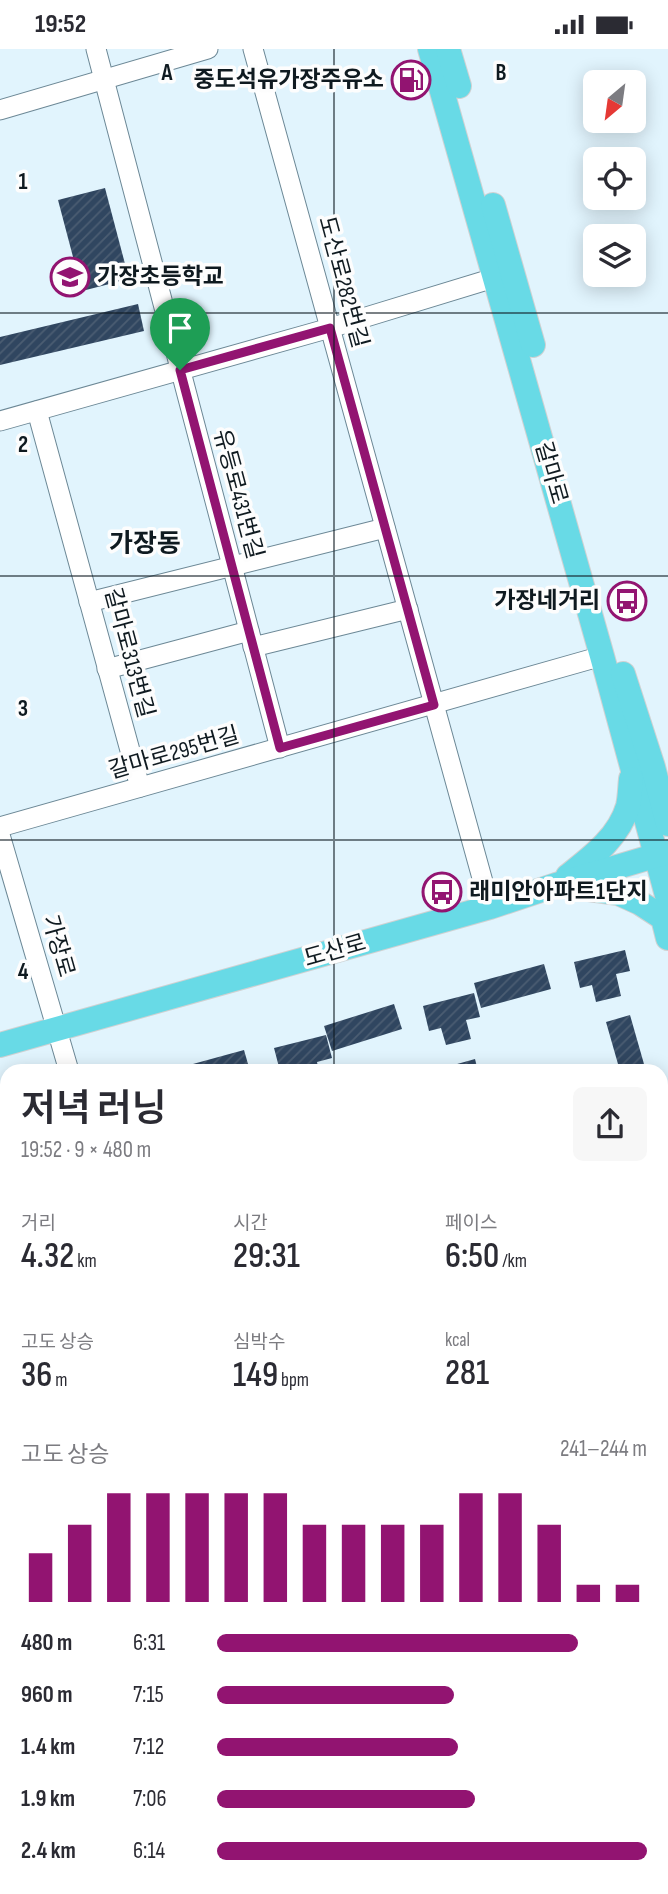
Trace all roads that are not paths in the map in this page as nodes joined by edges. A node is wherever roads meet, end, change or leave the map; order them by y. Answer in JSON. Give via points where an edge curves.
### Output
{"nodes":[{"id":1,"x":96,"y":49,"type":"edge"},
{"id":2,"x":208,"y":49,"type":"edge"},
{"id":3,"x":253,"y":49,"type":"edge"},
{"id":4,"x":430,"y":49,"type":"edge"},
{"id":5,"x":448,"y":49,"type":"edge"},
{"id":6,"x":103,"y":79,"type":"junction"},
{"id":7,"x":0,"y":110,"type":"edge"},
{"id":8,"x":504,"y":275,"type":"junction"},
{"id":9,"x":330,"y":328,"type":"junction"},
{"id":10,"x":180,"y":370,"type":"junction"},
{"id":11,"x":37,"y":411,"type":"junction"},
{"id":12,"x":0,"y":421,"type":"edge"},
{"id":13,"x":385,"y":528,"type":"junction"},
{"id":14,"x":232,"y":566,"type":"junction"},
{"id":15,"x":89,"y":602,"type":"junction"},
{"id":16,"x":408,"y":609,"type":"junction"},
{"id":17,"x":251,"y":639,"type":"junction"},
{"id":18,"x":603,"y":656,"type":"junction"},
{"id":19,"x":107,"y":669,"type":"junction"},
{"id":20,"x":434,"y":705,"type":"junction"},
{"id":21,"x":280,"y":748,"type":"junction"},
{"id":22,"x":643,"y":768,"type":"junction"},
{"id":23,"x":140,"y":787,"type":"junction"},
{"id":24,"x":668,"y":787,"type":"edge"},
{"id":25,"x":668,"y":824,"type":"edge"},
{"id":26,"x":0,"y":827,"type":"edge"},
{"id":27,"x":0,"y":835,"type":"edge"},
{"id":28,"x":663,"y":854,"type":"edge"},
{"id":29,"x":556,"y":885,"type":"junction"},
{"id":30,"x":668,"y":899,"type":"edge"},
{"id":31,"x":490,"y":907,"type":"junction"},
{"id":32,"x":668,"y":938,"type":"edge"},
{"id":33,"x":58,"y":1030,"type":"junction"},
{"id":34,"x":0,"y":1045,"type":"edge"},
{"id":35,"x":67,"y":1064,"type":"edge"}],
"edges":[{"from":1,"to":6,"type":"street","name":"유등로431번길"},
{"from":2,"to":6,"type":"street"},
{"from":3,"to":9,"type":"street","name":"도산로282번길"},
{"from":4,"to":8,"type":"main road","name":"갈마로"},
{"from":5,"to":8,"type":"main road","name":"갈마로"},
{"from":6,"to":7,"type":"street"},
{"from":6,"to":10,"type":"street","name":"유등로431번길"},
{"from":8,"to":9,"type":"street"},
{"from":8,"to":18,"type":"main road","name":"갈마로"},
{"from":8,"to":22,"type":"main road","name":"갈마로","via":[[612,638]]},
{"from":9,"to":10,"type":"street"},
{"from":9,"to":13,"type":"street","name":"도산로282번길"},
{"from":10,"to":11,"type":"street"},
{"from":10,"to":14,"type":"street","name":"유등로431번길"},
{"from":11,"to":12,"type":"street"},
{"from":11,"to":15,"type":"street","name":"갈마로313번길"},
{"from":13,"to":14,"type":"street"},
{"from":13,"to":16,"type":"street","name":"도산로282번길"},
{"from":14,"to":15,"type":"street"},
{"from":14,"to":17,"type":"street","name":"유등로431번길"},
{"from":15,"to":19,"type":"street","name":"갈마로313번길"},
{"from":16,"to":17,"type":"street"},
{"from":16,"to":20,"type":"street","name":"도산로282번길"},
{"from":17,"to":19,"type":"street"},
{"from":17,"to":21,"type":"street","name":"유등로431번길"},
{"from":18,"to":20,"type":"street","name":"갈마로295번길"},
{"from":18,"to":22,"type":"main road","name":"갈마로"},
{"from":19,"to":23,"type":"street","name":"갈마로313번길"},
{"from":20,"to":21,"type":"street","name":"갈마로295번길"},
{"from":20,"to":31,"type":"street","name":"도산로282번길"},
{"from":21,"to":23,"type":"street","name":"갈마로295번길"},
{"from":22,"to":24,"type":"main road"},
{"from":22,"to":25,"type":"main road","name":"갈마로"},
{"from":22,"to":28,"type":"main road","name":"갈마로"},
{"from":22,"to":29,"type":"main road","via":[[614,835]]},
{"from":23,"to":26,"type":"street","name":"갈마로295번길"},
{"from":27,"to":33,"type":"street","name":"가장로"},
{"from":28,"to":29,"type":"main road","name":"도산로"},
{"from":28,"to":30,"type":"main road","name":"갈마로"},
{"from":29,"to":31,"type":"main road","name":"도산로"},
{"from":29,"to":32,"type":"main road","via":[[618,893],[640,903],[663,918]]},
{"from":31,"to":33,"type":"main road","name":"도산로"},
{"from":33,"to":34,"type":"main road","name":"도산로"},
{"from":33,"to":35,"type":"street","name":"가장로"}]}
